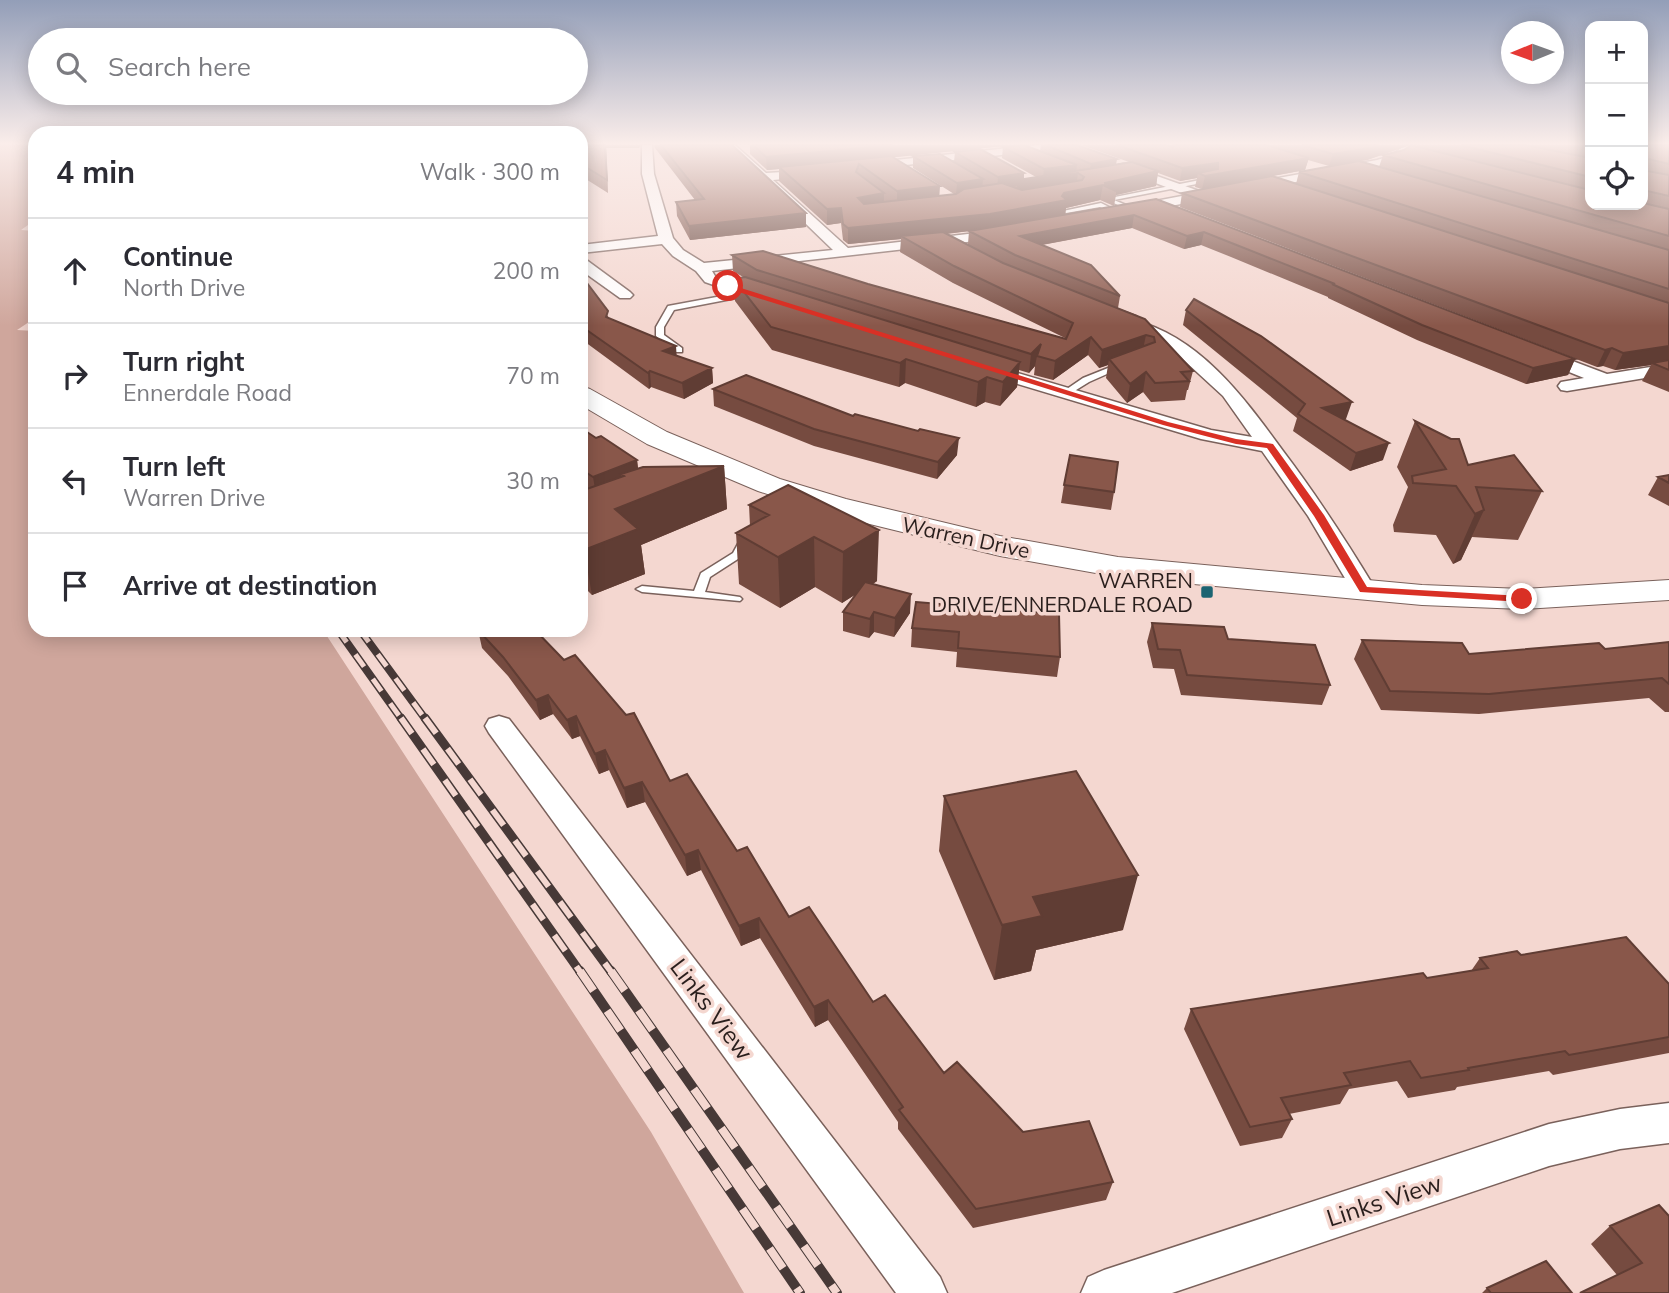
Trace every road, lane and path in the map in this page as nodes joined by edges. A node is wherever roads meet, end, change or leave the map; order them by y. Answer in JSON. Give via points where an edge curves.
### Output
{"nodes":[{"id":1,"x":657,"y":205,"type":"edge"},
{"id":2,"x":794,"y":205,"type":"edge"},
{"id":3,"x":1100,"y":205,"type":"edge"},
{"id":4,"x":1102,"y":205,"type":"edge"},
{"id":5,"x":1116,"y":205,"type":"edge"},
{"id":6,"x":1150,"y":205,"type":"edge"},
{"id":7,"x":1159,"y":205,"type":"edge"},
{"id":8,"x":1124,"y":211,"type":"junction"},
{"id":9,"x":1182,"y":214,"type":"edge"},
{"id":10,"x":1063,"y":217,"type":"joint"},
{"id":11,"x":1013,"y":232,"type":"edge"},
{"id":12,"x":666,"y":239,"type":"junction"},
{"id":13,"x":947,"y":242,"type":"junction"},
{"id":14,"x":588,"y":248,"type":"edge"},
{"id":15,"x":845,"y":253,"type":"junction"},
{"id":16,"x":974,"y":258,"type":"edge"},
{"id":17,"x":588,"y":267,"type":"edge"},
{"id":18,"x":701,"y":268,"type":"junction"},
{"id":19,"x":749,"y":293,"type":"junction"},
{"id":20,"x":625,"y":295,"type":"dead end"},
{"id":21,"x":783,"y":303,"type":"edge"},
{"id":22,"x":1115,"y":318,"type":"edge"},
{"id":23,"x":1525,"y":348,"type":"edge"},
{"id":24,"x":679,"y":350,"type":"dead end"},
{"id":25,"x":1135,"y":362,"type":"edge"},
{"id":26,"x":972,"y":364,"type":"edge"},
{"id":27,"x":1669,"y":369,"type":"edge"},
{"id":28,"x":1601,"y":378,"type":"junction"},
{"id":29,"x":1567,"y":386,"type":"dead end"},
{"id":30,"x":1065,"y":393,"type":"junction"},
{"id":31,"x":588,"y":398,"type":"edge"},
{"id":32,"x":1270,"y":446,"type":"junction"},
{"id":33,"x":755,"y":529,"type":"edge"},
{"id":34,"x":642,"y":589,"type":"dead end"},
{"id":35,"x":1364,"y":590,"type":"junction"},
{"id":36,"x":1669,"y":590,"type":"edge"},
{"id":37,"x":698,"y":595,"type":"junction"},
{"id":38,"x":736,"y":599,"type":"dead end"},
{"id":39,"x":499,"y":726,"type":"dead end"},
{"id":40,"x":1669,"y":1124,"type":"edge"},
{"id":41,"x":924,"y":1293,"type":"edge"},
{"id":42,"x":1104,"y":1293,"type":"edge"}],
"edges":[{"from":1,"to":12,"type":"street"},
{"from":2,"to":15,"type":"street"},
{"from":3,"to":10,"type":"lane"},
{"from":4,"to":8,"type":"lane"},
{"from":5,"to":8,"type":"lane"},
{"from":6,"to":8,"type":"street"},
{"from":7,"to":9,"type":"street"},
{"from":8,"to":10,"type":"street"},
{"from":11,"to":13,"type":"street"},
{"from":12,"to":14,"type":"street"},
{"from":12,"to":18,"type":"street"},
{"from":13,"to":15,"type":"street"},
{"from":13,"to":16,"type":"street"},
{"from":15,"to":18,"type":"street"},
{"from":17,"to":20,"type":"street"},
{"from":18,"to":19,"type":"street","via":[[710,279]]},
{"from":19,"to":21,"type":"street"},
{"from":19,"to":24,"type":"lane","via":[[671,309],[660,327],[660,337]]},
{"from":22,"to":32,"type":"street","via":[[1181,348],[1230,392]]},
{"from":23,"to":28,"type":"street"},
{"from":25,"to":30,"type":"lane"},
{"from":26,"to":30,"type":"street"},
{"from":27,"to":28,"type":"street"},
{"from":28,"to":29,"type":"street"},
{"from":30,"to":32,"type":"street","via":[[1208,436]]},
{"from":31,"to":35,"type":"street","name":"Warren Drive","via":[[722,471],[791,498],[1000,546],[1118,567]]},
{"from":32,"to":35,"type":"street"},
{"from":33,"to":37,"type":"lane","via":[[737,555],[705,575]]},
{"from":34,"to":37,"type":"lane"},
{"from":35,"to":36,"type":"street","name":"Warren Drive","via":[[1522,599]]},
{"from":37,"to":38,"type":"lane"},
{"from":39,"to":41,"type":"street","name":"Links View"},
{"from":40,"to":42,"type":"street","name":"Links View","via":[[1620,1129],[1549,1145]]}]}
